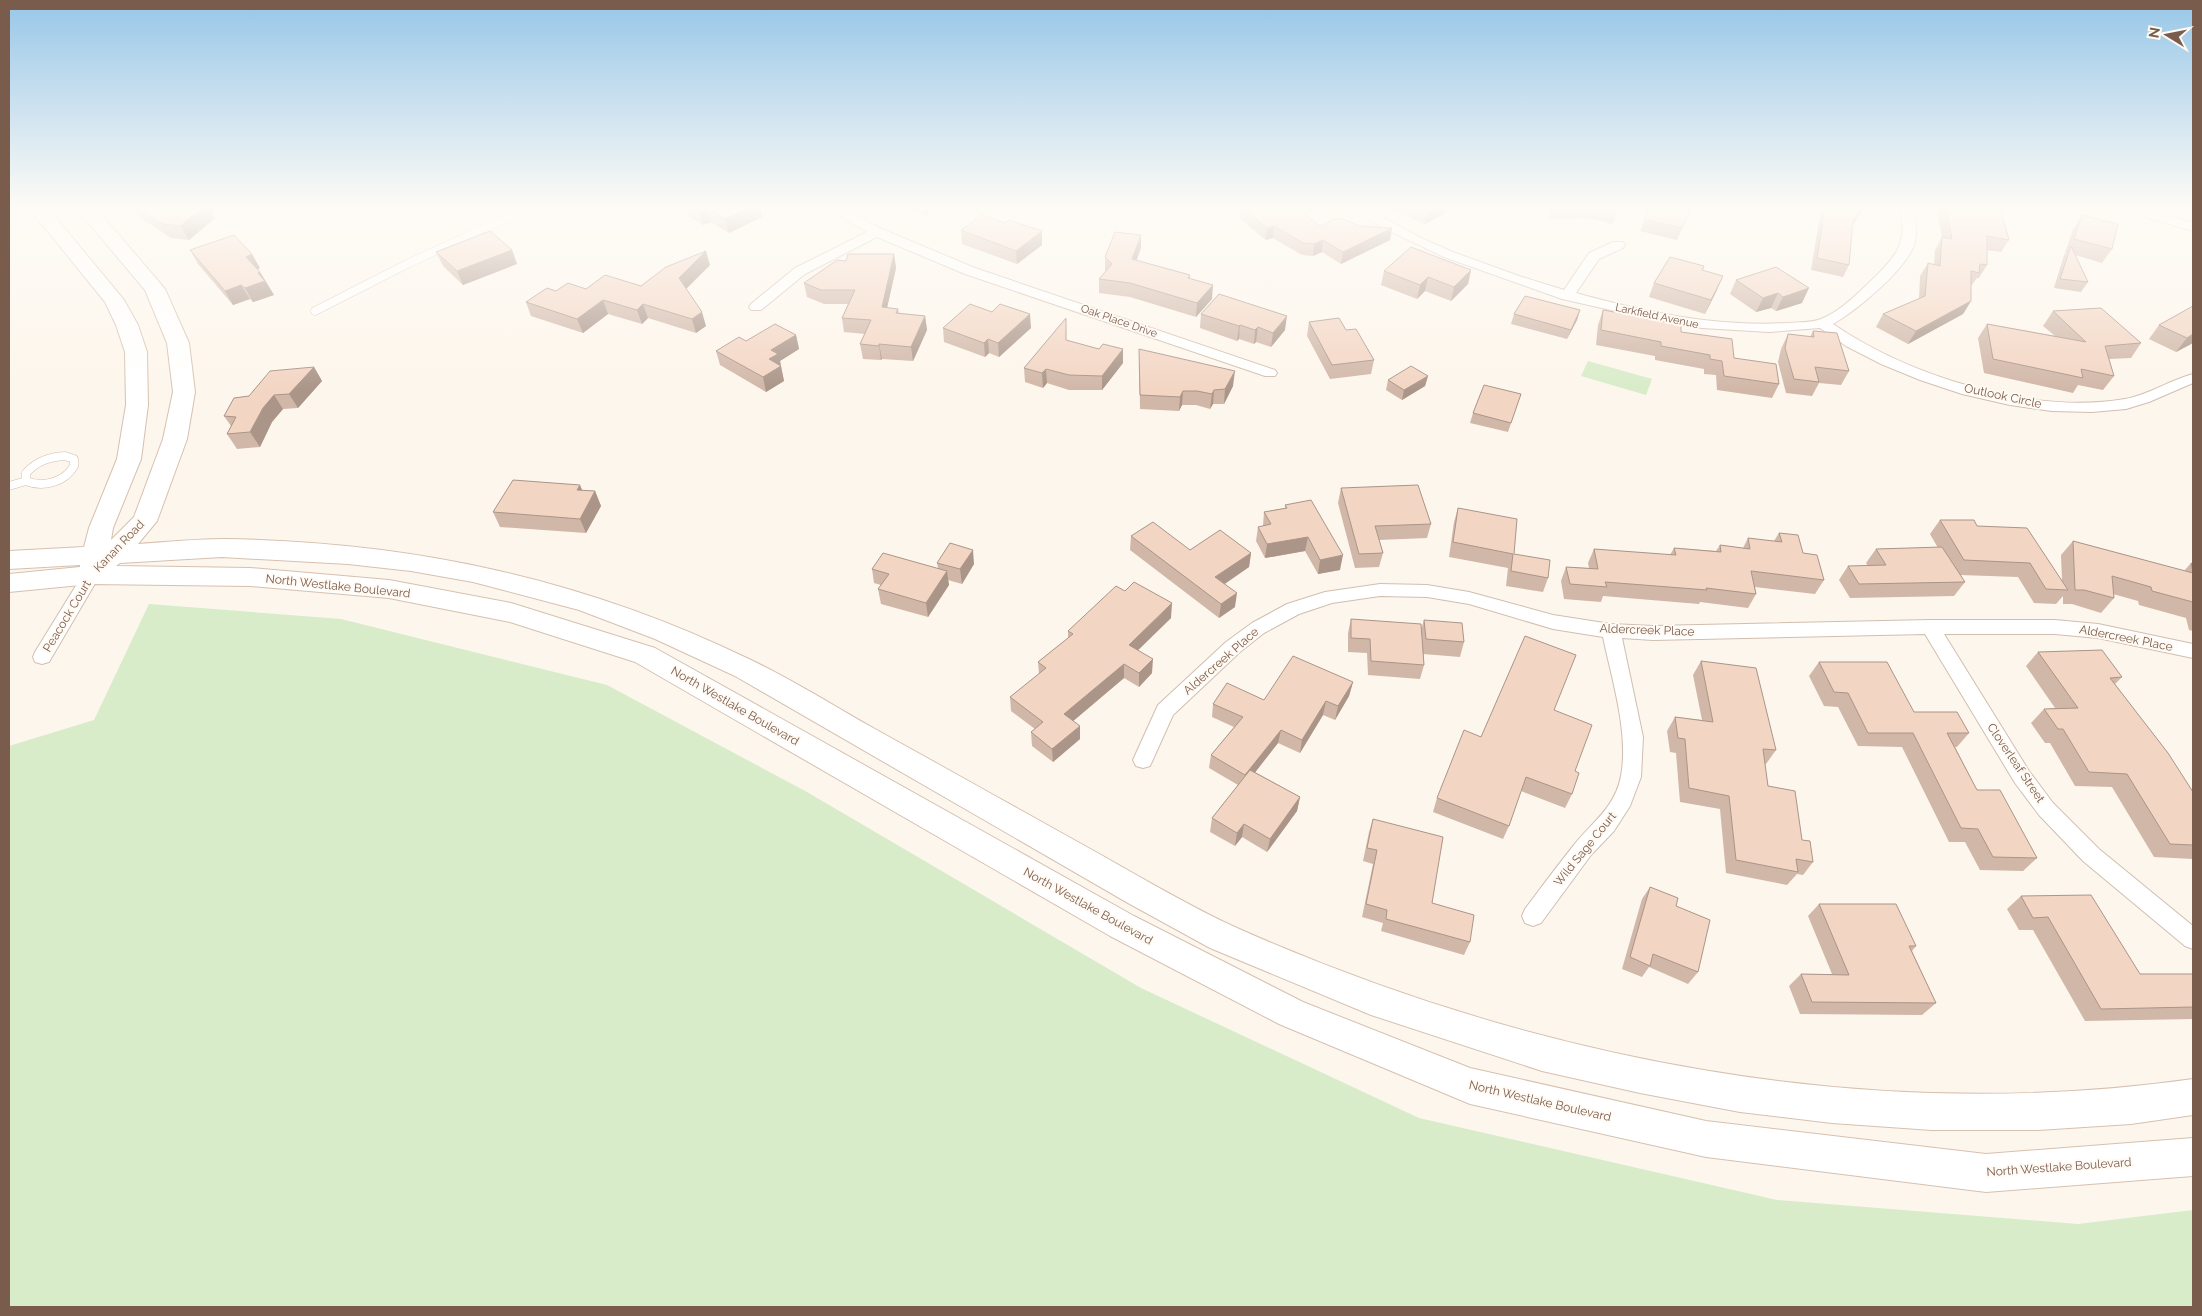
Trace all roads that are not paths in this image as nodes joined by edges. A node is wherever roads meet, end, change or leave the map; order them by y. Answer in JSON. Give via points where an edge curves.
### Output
{"nodes":[{"id":1,"x":88,"y":268,"type":"edge"},
{"id":2,"x":138,"y":268,"type":"edge"},
{"id":3,"x":398,"y":268,"type":"edge"},
{"id":4,"x":805,"y":268,"type":"edge"},
{"id":5,"x":964,"y":268,"type":"edge"},
{"id":6,"x":1483,"y":268,"type":"edge"},
{"id":7,"x":1586,"y":268,"type":"edge"},
{"id":8,"x":1891,"y":268,"type":"edge"},
{"id":9,"x":1567,"y":296,"type":"junction"},
{"id":10,"x":756,"y":307,"type":"dead end"},
{"id":11,"x":315,"y":311,"type":"dead end"},
{"id":12,"x":1823,"y":324,"type":"junction"},
{"id":13,"x":1270,"y":373,"type":"dead end"},
{"id":14,"x":2193,"y":379,"type":"edge"},
{"id":15,"x":26,"y":481,"type":"junction"},
{"id":16,"x":9,"y":486,"type":"edge"},
{"id":17,"x":9,"y":560,"type":"edge"},
{"id":18,"x":99,"y":561,"type":"junction"},
{"id":19,"x":9,"y":583,"type":"edge"},
{"id":20,"x":1930,"y":627,"type":"junction"},
{"id":21,"x":1611,"y":632,"type":"junction"},
{"id":22,"x":2193,"y":651,"type":"edge"},
{"id":23,"x":42,"y":657,"type":"dead end"},
{"id":24,"x":1143,"y":760,"type":"dead end"},
{"id":25,"x":1533,"y":916,"type":"dead end"},
{"id":26,"x":2193,"y":939,"type":"edge"},
{"id":27,"x":2193,"y":1097,"type":"edge"},
{"id":28,"x":2193,"y":1157,"type":"edge"}],
"edges":[{"from":1,"to":18,"type":"main road","name":"Kanan Road","via":[[114,300],[136,352],[137,405],[130,459],[101,528]]},
{"from":2,"to":18,"type":"main road","name":"Kanan Road","via":[[155,289],[178,344],[184,392],[175,439],[145,521]]},
{"from":3,"to":11,"type":"lane"},
{"from":4,"to":10,"type":"street"},
{"from":5,"to":13,"type":"street","name":"Oak Place Drive"},
{"from":6,"to":9,"type":"street","name":"Larkfield Avenue"},
{"from":7,"to":9,"type":"street"},
{"from":8,"to":12,"type":"street","name":"Larkfield Avenue","via":[[1863,296]]},
{"from":9,"to":12,"type":"street","name":"Larkfield Avenue","via":[[1710,326],[1768,329]]},
{"from":12,"to":14,"type":"street","name":"Outlook Circle","via":[[1852,344],[1900,367],[1983,394],[2044,405],[2086,407],[2126,404]]},
{"from":15,"to":15,"type":"lane","via":[[45,484],[62,478],[74,468],[74,459],[58,456],[43,460],[26,473]]},
{"from":15,"to":16,"type":"lane"},
{"from":17,"to":18,"type":"main road","name":"North Westlake Boulevard"},
{"from":18,"to":19,"type":"main road","name":"North Westlake Boulevard"},
{"from":18,"to":23,"type":"street","name":"Peacock Court"},
{"from":18,"to":27,"type":"main road","name":"North Westlake Boulevard","via":[[222,548],[348,554],[473,573],[588,603],[665,632],[745,669],[1222,937],[1371,1000],[1542,1054],[1713,1089],[1841,1106],[1932,1112],[2038,1112],[2131,1106]]},
{"from":18,"to":28,"type":"main road","name":"North Westlake Boulevard","via":[[389,589],[511,613],[645,655],[1122,926],[1291,1012],[1470,1086],[1706,1140],[1986,1173]]},
{"from":20,"to":21,"type":"street","name":"Aldercreek Place"},
{"from":20,"to":22,"type":"street","name":"Aldercreek Place","via":[[2081,629]]},
{"from":20,"to":26,"type":"street","name":"Cloverleaf Street","via":[[2022,776],[2046,809],[2091,855]]},
{"from":21,"to":24,"type":"street","name":"Aldercreek Place","via":[[1552,622],[1469,598],[1427,591],[1380,590],[1331,597],[1292,609],[1233,647],[1165,710]]},
{"from":21,"to":25,"type":"street","name":"Wild Sage Court","via":[[1633,737],[1631,778],[1620,806],[1603,831],[1583,849]]}]}
